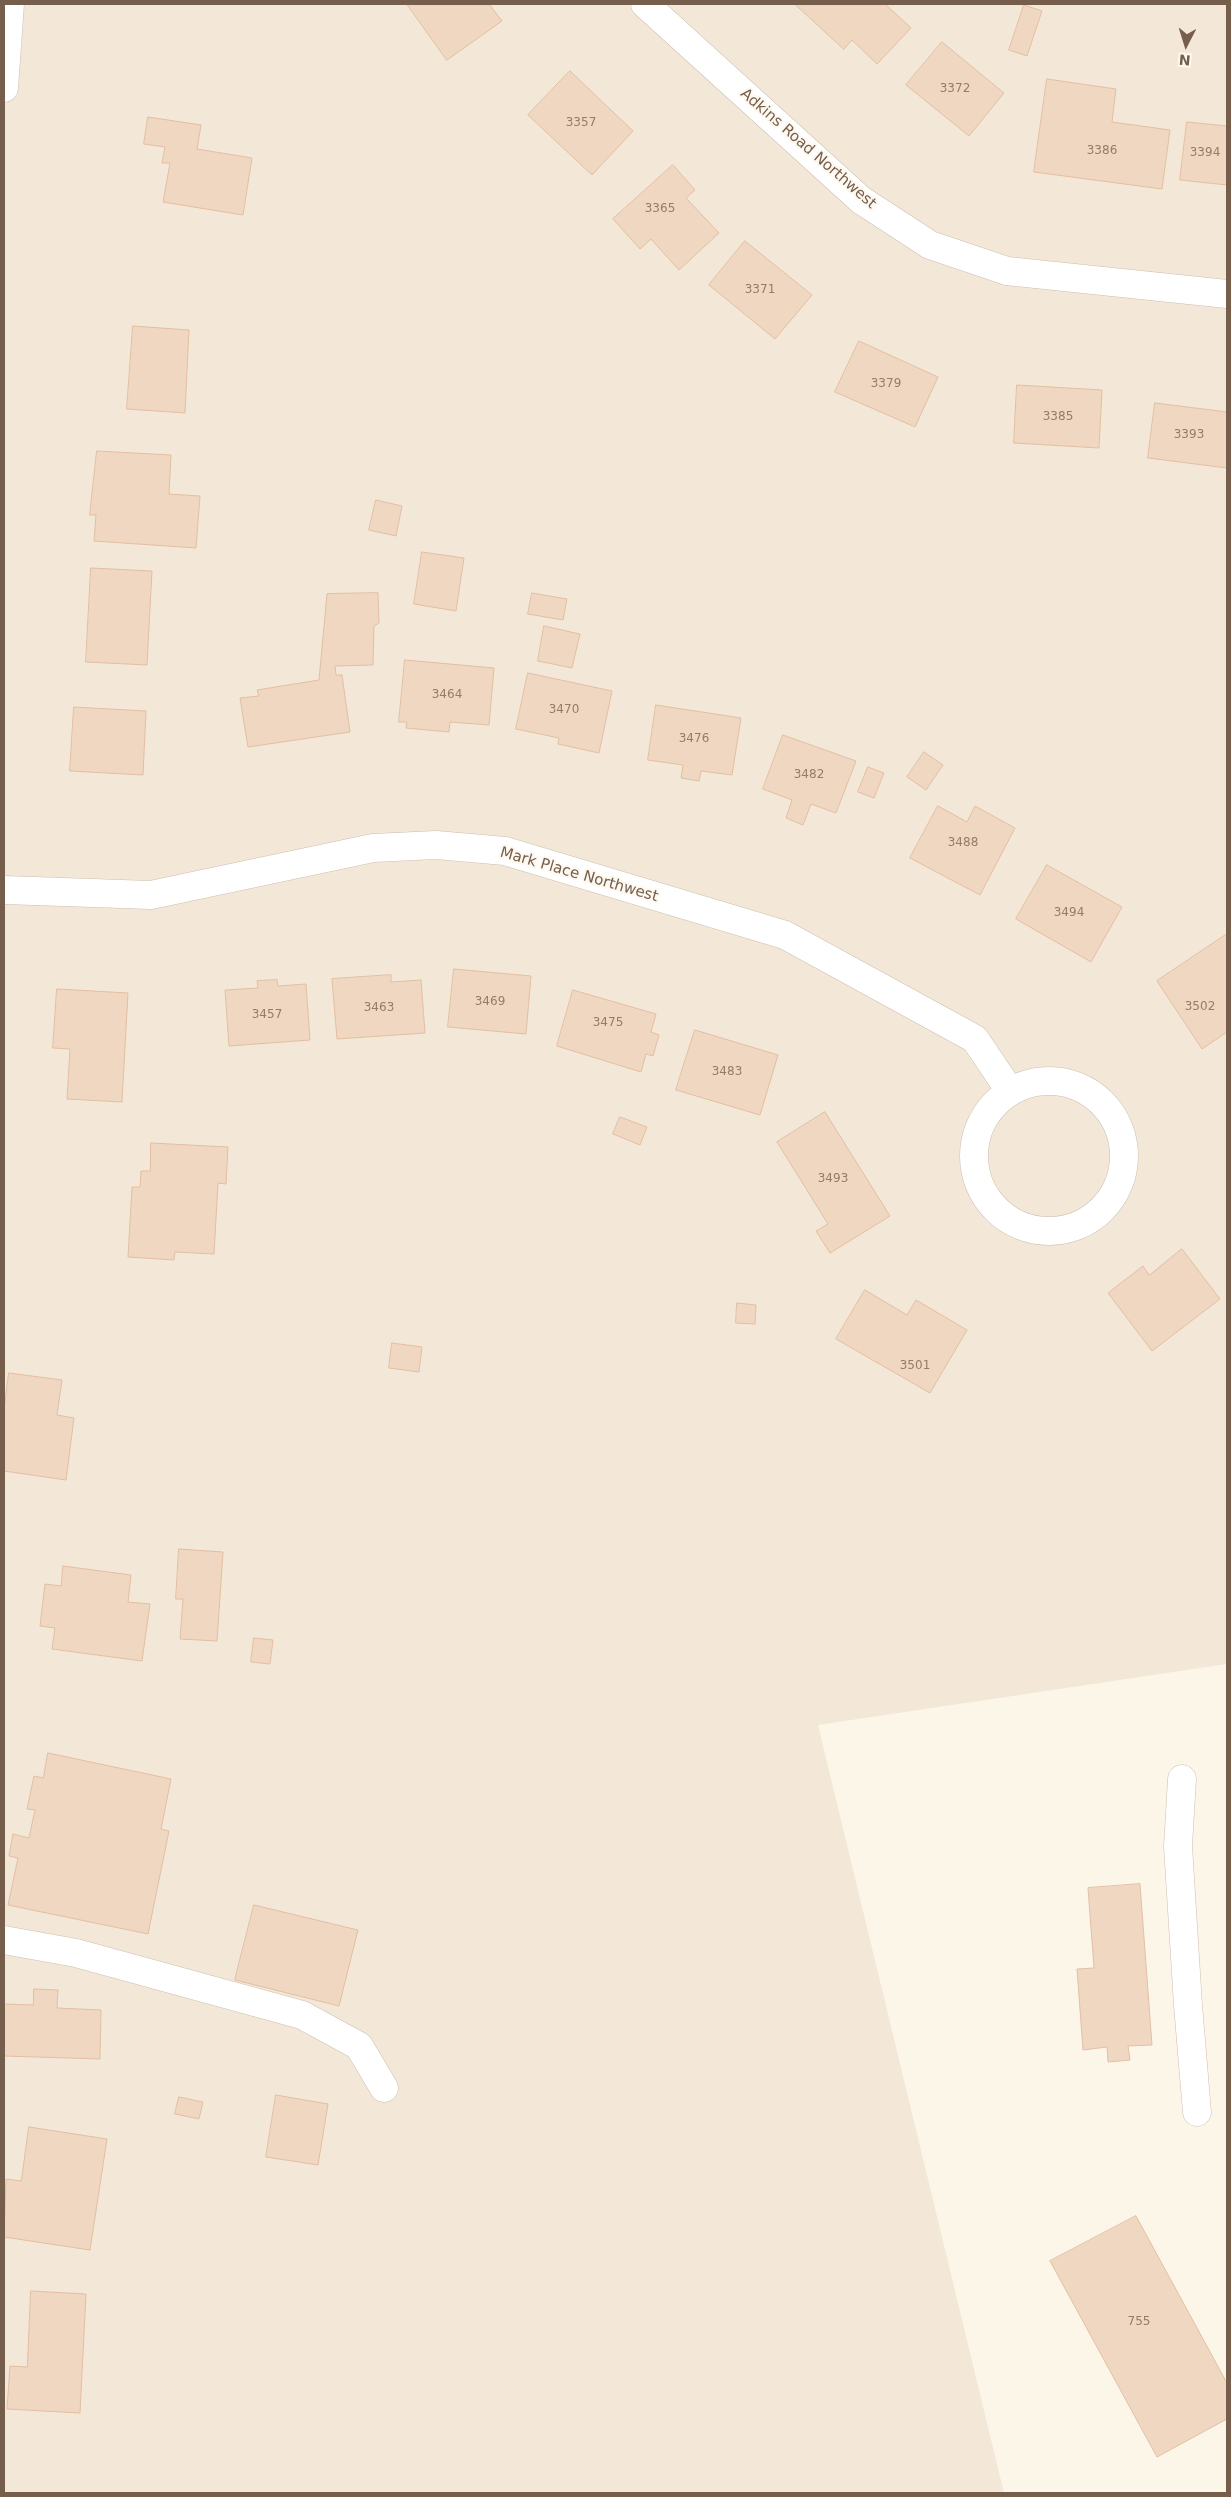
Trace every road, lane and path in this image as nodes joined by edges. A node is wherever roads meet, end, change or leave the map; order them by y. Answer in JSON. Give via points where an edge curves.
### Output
{"nodes":[{"id":1,"x":10,"y":4,"type":"edge"},
{"id":2,"x":646,"y":4,"type":"edge"},
{"id":3,"x":4,"y":88,"type":"edge"},
{"id":4,"x":1227,"y":294,"type":"edge"},
{"id":5,"x":4,"y":890,"type":"edge"},
{"id":6,"x":1010,"y":1091,"type":"junction"},
{"id":7,"x":1182,"y":1779,"type":"dead end"},
{"id":8,"x":4,"y":1940,"type":"edge"},
{"id":9,"x":384,"y":2088,"type":"dead end"},
{"id":10,"x":1197,"y":2112,"type":"dead end"}],
"edges":[{"from":1,"to":3,"type":"street"},
{"from":2,"to":4,"type":"street","name":"Adkins Road Northwest","via":[[862,200],[930,245],[1007,271]]},
{"from":5,"to":6,"type":"street","name":"Mark Place Northwest","via":[[151,895],[373,848],[436,844],[505,851],[785,935],[975,1039]]},
{"from":6,"to":6,"type":"street","via":[[991,1108],[978,1130],[973,1155],[978,1180],[990,1203],[1009,1220],[1033,1229],[1059,1231],[1083,1223],[1104,1208],[1118,1188],[1124,1165],[1115,1119],[1100,1100],[1080,1087],[1057,1081],[1033,1082]]},
{"from":7,"to":10,"type":"street","via":[[1178,1846]]},
{"from":8,"to":9,"type":"street","via":[[76,1953],[302,2015],[359,2046]]}]}
